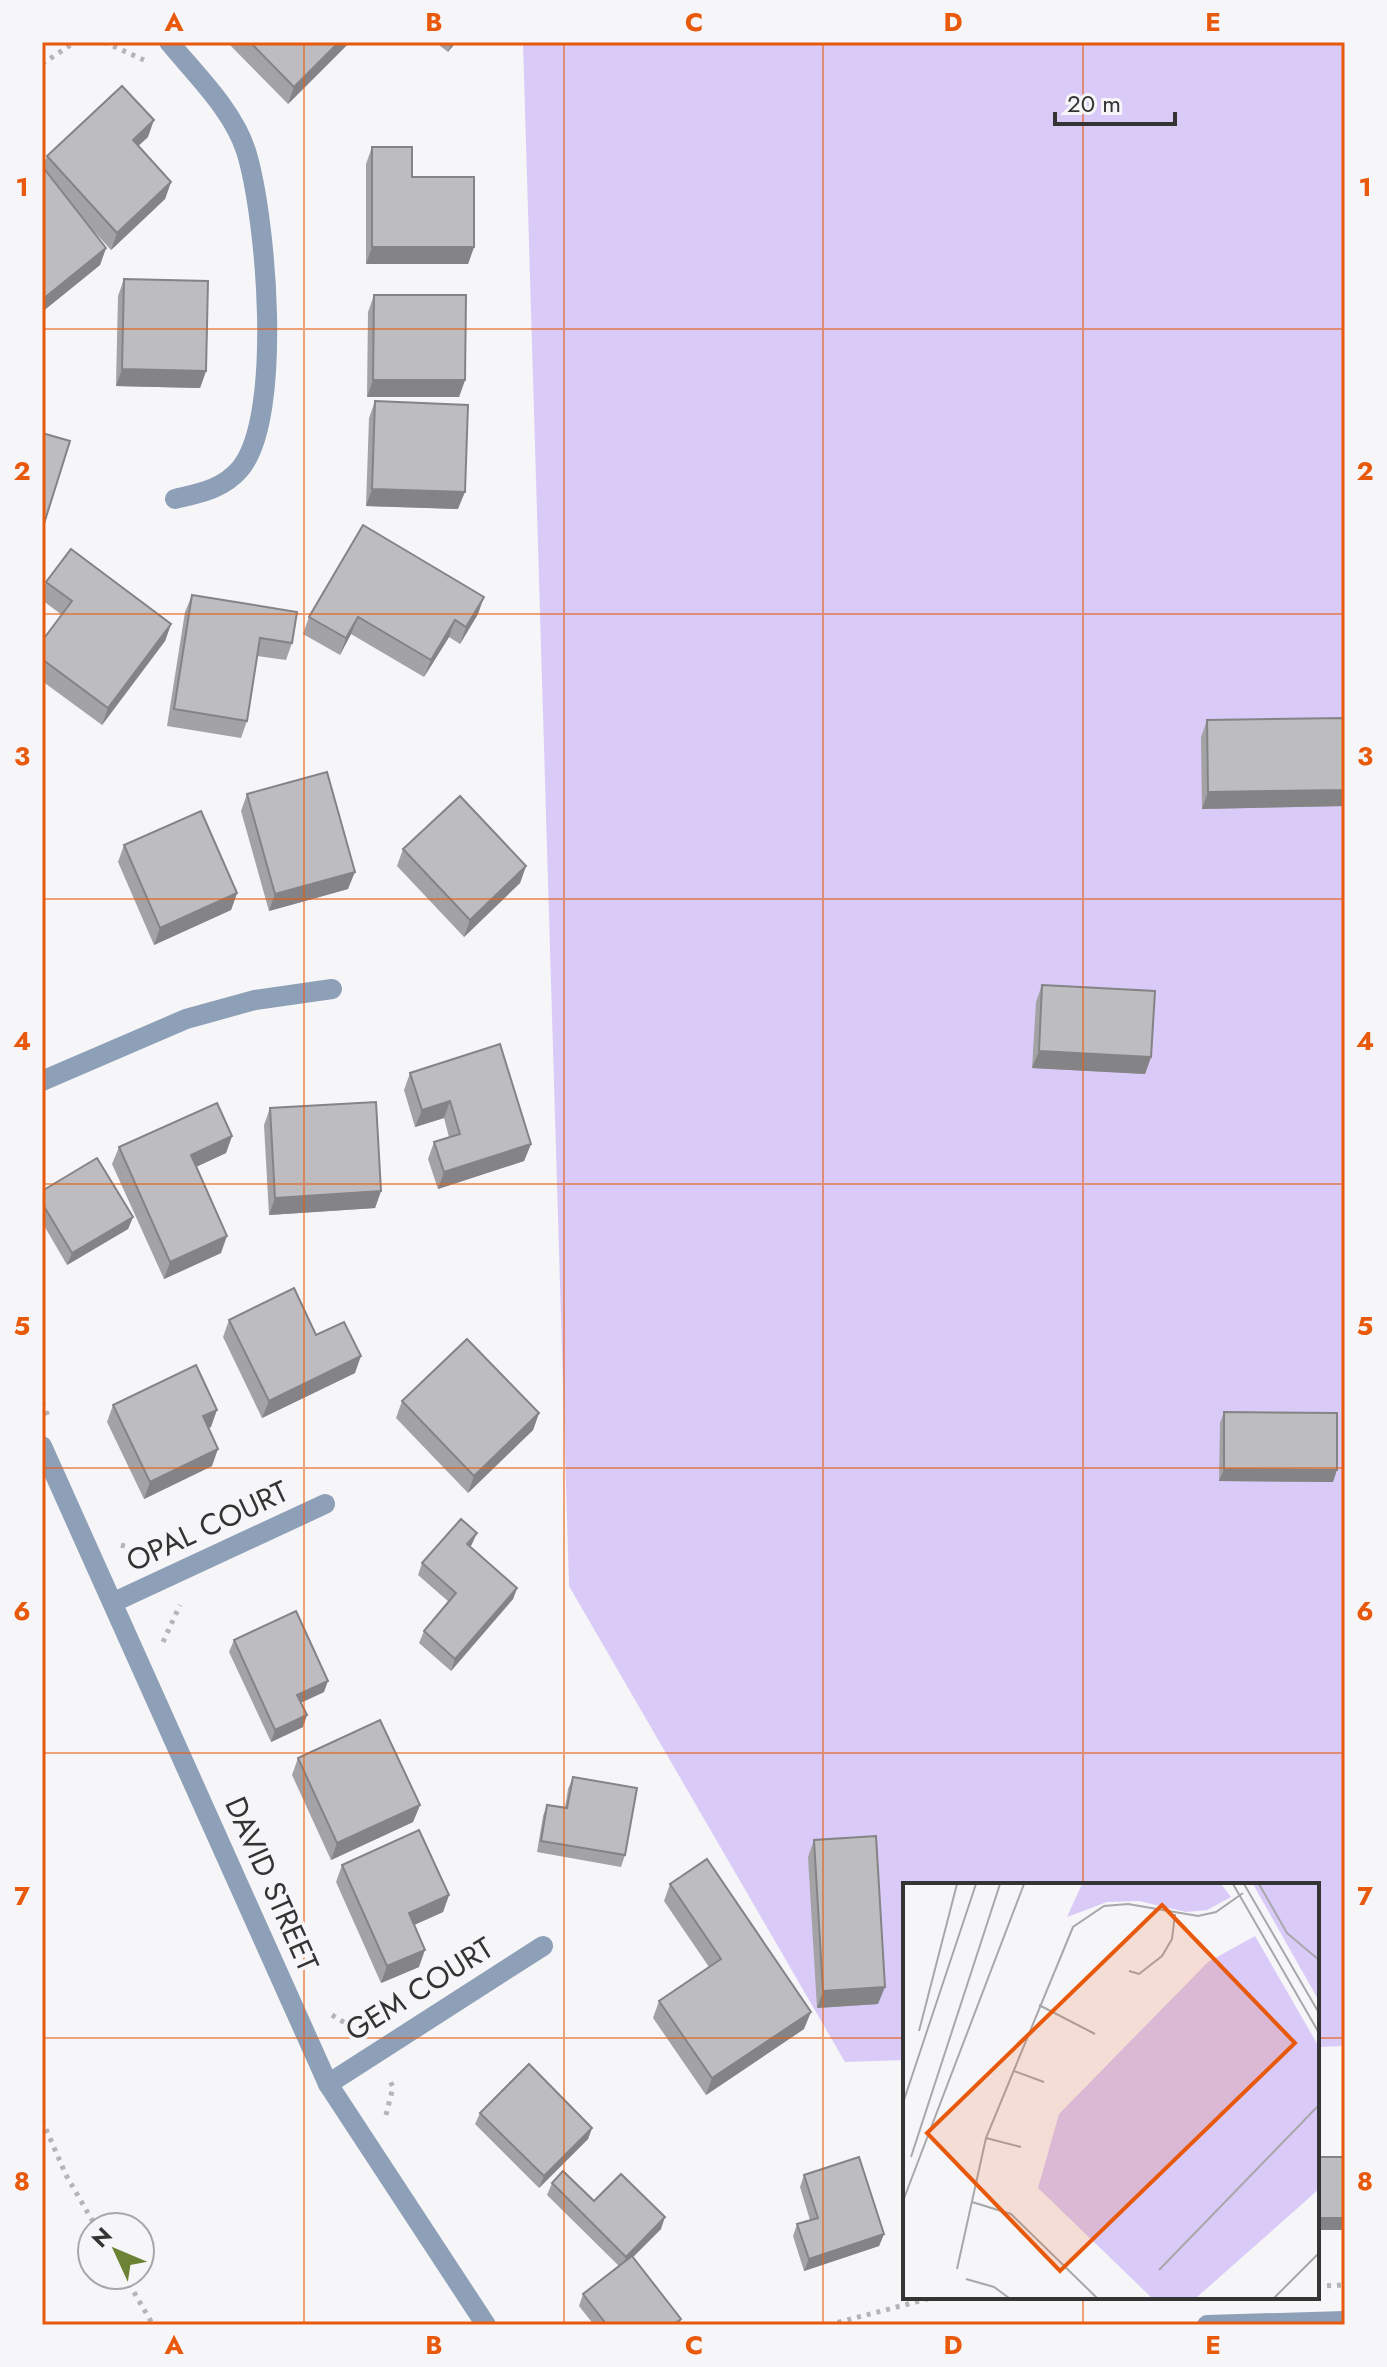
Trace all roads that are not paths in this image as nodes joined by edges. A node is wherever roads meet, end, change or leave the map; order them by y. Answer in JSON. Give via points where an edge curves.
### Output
{"nodes":[{"id":1,"x":162,"y":47,"type":"edge"},
{"id":2,"x":175,"y":499,"type":"dead end"},
{"id":3,"x":332,"y":989,"type":"dead end"},
{"id":4,"x":42,"y":1081,"type":"edge"},
{"id":5,"x":42,"y":1446,"type":"edge"},
{"id":6,"x":325,"y":1504,"type":"dead end"},
{"id":7,"x":114,"y":1602,"type":"junction"},
{"id":8,"x":543,"y":1946,"type":"dead end"},
{"id":9,"x":328,"y":2084,"type":"junction"},
{"id":10,"x":1345,"y":2321,"type":"edge"},
{"id":11,"x":486,"y":2325,"type":"edge"},
{"id":12,"x":1207,"y":2325,"type":"edge"}],
"edges":[{"from":1,"to":2,"type":"street","via":[[229,116],[246,150],[264,254],[268,383],[243,466],[208,492]]},
{"from":3,"to":4,"type":"street","via":[[255,1000],[186,1019]]},
{"from":5,"to":7,"type":"street","name":"DAVID STREET"},
{"from":6,"to":7,"type":"street","name":"OPAL COURT"},
{"from":7,"to":9,"type":"street","name":"DAVID STREET"},
{"from":8,"to":9,"type":"street","name":"GEM COURT"},
{"from":9,"to":11,"type":"street","name":"DAVID STREET"},
{"from":10,"to":12,"type":"street"}]}
